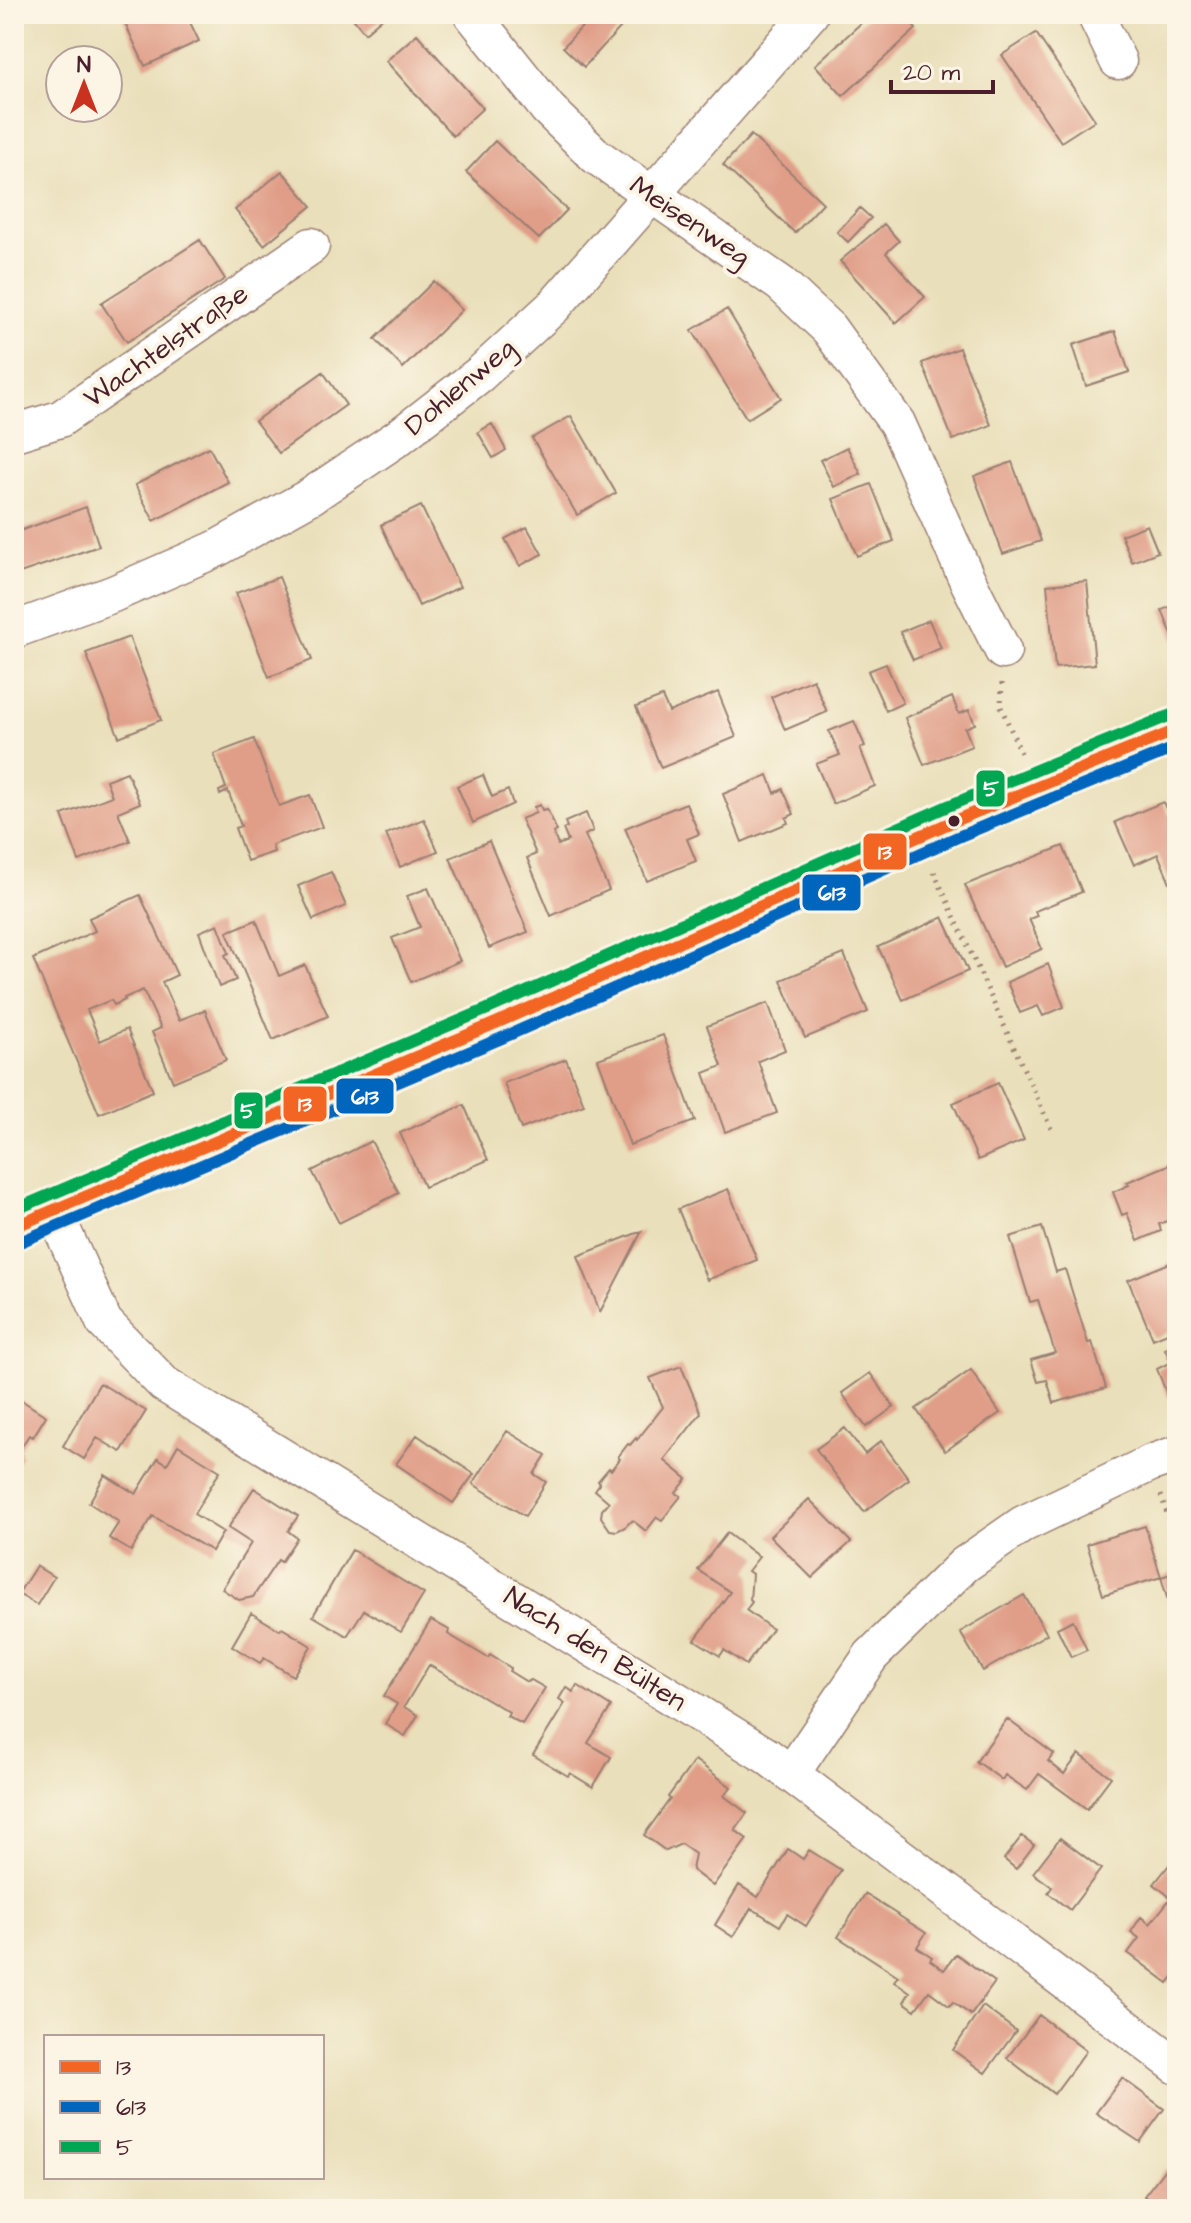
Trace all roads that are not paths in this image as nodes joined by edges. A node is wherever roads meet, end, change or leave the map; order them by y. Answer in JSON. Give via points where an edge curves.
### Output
{"nodes":[{"id":1,"x":472,"y":14,"type":"edge"},
{"id":2,"x":810,"y":14,"type":"edge"},
{"id":3,"x":1095,"y":14,"type":"edge"},
{"id":4,"x":1118,"y":61,"type":"dead end"},
{"id":5,"x":651,"y":195,"type":"junction"},
{"id":6,"x":311,"y":246,"type":"dead end"},
{"id":7,"x":14,"y":433,"type":"edge"},
{"id":8,"x":14,"y":630,"type":"edge"},
{"id":9,"x":1003,"y":651,"type":"road end"},
{"id":10,"x":1177,"y":730,"type":"edge"},
{"id":11,"x":53,"y":1209,"type":"junction"},
{"id":12,"x":14,"y":1227,"type":"edge"},
{"id":13,"x":1164,"y":1458,"type":"edge"},
{"id":14,"x":791,"y":1774,"type":"junction"},
{"id":15,"x":1177,"y":2066,"type":"edge"}],
"edges":[{"from":1,"to":5,"type":"street","name":"Meisenweg","via":[[548,109],[596,156]]},
{"from":2,"to":5,"type":"street","name":"Dohlenweg"},
{"from":3,"to":4,"type":"street"},
{"from":5,"to":8,"type":"street","name":"Dohlenweg","via":[[554,306],[480,374],[399,437],[311,496],[216,549]]},
{"from":5,"to":9,"type":"street","name":"Meisenweg","via":[[781,284],[829,329],[897,423]]},
{"from":6,"to":7,"type":"street","name":"Wachtelstraße","via":[[60,419]]},
{"from":10,"to":11,"type":"main road"},
{"from":11,"to":12,"type":"main road"},
{"from":11,"to":14,"type":"street","name":"Nach den Bülten","via":[[104,1322],[164,1384]]},
{"from":13,"to":14,"type":"street","via":[[1023,1524],[964,1565],[871,1656]]},
{"from":14,"to":15,"type":"street","name":"Nach den Bülten"}]}
